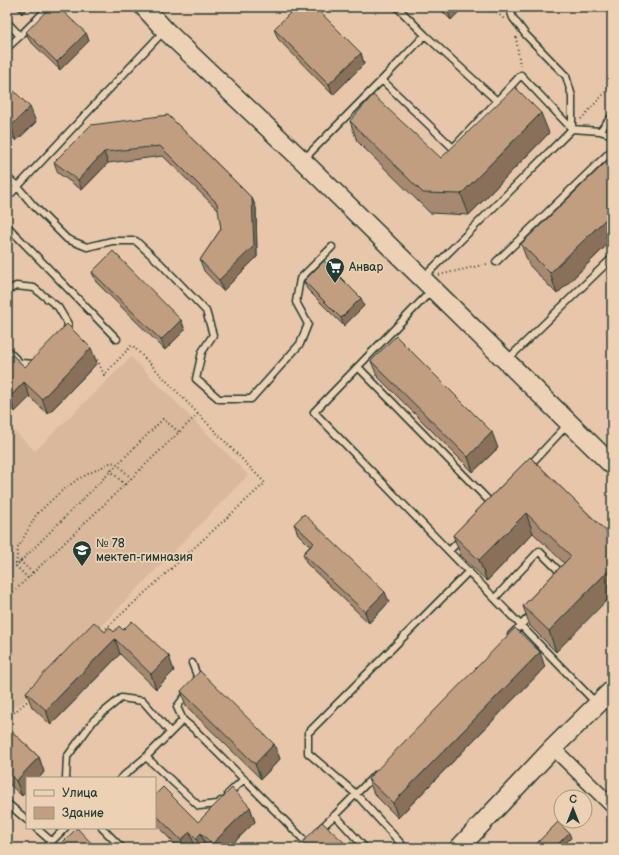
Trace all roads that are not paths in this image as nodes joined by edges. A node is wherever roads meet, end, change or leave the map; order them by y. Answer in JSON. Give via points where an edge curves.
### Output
{"nodes":[{"id":1,"x":49,"y":7,"type":"edge"},
{"id":2,"x":144,"y":7,"type":"edge"},
{"id":3,"x":397,"y":7,"type":"edge"},
{"id":4,"x":509,"y":7,"type":"edge"},
{"id":5,"x":7,"y":22,"type":"edge"},
{"id":6,"x":165,"y":30,"type":"junction"},
{"id":7,"x":425,"y":35,"type":"junction"},
{"id":8,"x":20,"y":36,"type":"junction"},
{"id":9,"x":7,"y":48,"type":"edge"},
{"id":10,"x":382,"y":80,"type":"junction"},
{"id":11,"x":497,"y":101,"type":"junction"},
{"id":12,"x":612,"y":116,"type":"edge"},
{"id":13,"x":572,"y":129,"type":"junction"},
{"id":14,"x":600,"y":131,"type":"junction"},
{"id":15,"x":612,"y":135,"type":"edge"},
{"id":16,"x":612,"y":150,"type":"edge"},
{"id":17,"x":303,"y":161,"type":"junction"},
{"id":18,"x":7,"y":177,"type":"edge"},
{"id":19,"x":17,"y":186,"type":"junction"},
{"id":20,"x":7,"y":198,"type":"edge"},
{"id":21,"x":7,"y":226,"type":"edge"},
{"id":22,"x":332,"y":247,"type":"dead end"},
{"id":23,"x":612,"y":258,"type":"edge"},
{"id":24,"x":496,"y":262,"type":"road end"},
{"id":25,"x":428,"y":283,"type":"junction"},
{"id":26,"x":7,"y":291,"type":"edge"},
{"id":27,"x":65,"y":336,"type":"edge"},
{"id":28,"x":118,"y":339,"type":"dead end"},
{"id":29,"x":7,"y":350,"type":"edge"},
{"id":30,"x":44,"y":359,"type":"edge"},
{"id":31,"x":506,"y":361,"type":"junction"},
{"id":32,"x":358,"y":367,"type":"junction"},
{"id":33,"x":569,"y":423,"type":"junction"},
{"id":34,"x":612,"y":465,"type":"edge"},
{"id":35,"x":523,"y":472,"type":"edge"},
{"id":36,"x":498,"y":500,"type":"edge"},
{"id":37,"x":492,"y":505,"type":"junction"},
{"id":38,"x":487,"y":511,"type":"edge"},
{"id":39,"x":466,"y":534,"type":"edge"},
{"id":40,"x":450,"y":551,"type":"junction"},
{"id":41,"x":469,"y":571,"type":"junction"},
{"id":42,"x":562,"y":584,"type":"edge"},
{"id":43,"x":495,"y":598,"type":"junction"},
{"id":44,"x":536,"y":610,"type":"edge"},
{"id":45,"x":521,"y":625,"type":"junction"},
{"id":46,"x":505,"y":642,"type":"edge"},
{"id":47,"x":192,"y":663,"type":"dead end"},
{"id":48,"x":612,"y":690,"type":"edge"},
{"id":49,"x":598,"y":704,"type":"junction"},
{"id":50,"x":183,"y":720,"type":"junction"},
{"id":51,"x":170,"y":732,"type":"junction"},
{"id":52,"x":553,"y":748,"type":"junction"},
{"id":53,"x":146,"y":757,"type":"junction"},
{"id":54,"x":378,"y":772,"type":"edge"},
{"id":55,"x":66,"y":777,"type":"edge"},
{"id":56,"x":122,"y":777,"type":"edge"},
{"id":57,"x":244,"y":779,"type":"junction"},
{"id":58,"x":356,"y":794,"type":"junction"},
{"id":59,"x":7,"y":803,"type":"edge"},
{"id":60,"x":612,"y":806,"type":"edge"},
{"id":61,"x":335,"y":815,"type":"junction"},
{"id":62,"x":26,"y":819,"type":"edge"},
{"id":63,"x":37,"y":829,"type":"edge"},
{"id":64,"x":64,"y":829,"type":"edge"},
{"id":65,"x":103,"y":829,"type":"edge"},
{"id":66,"x":318,"y":831,"type":"edge"},
{"id":67,"x":312,"y":836,"type":"edge"},
{"id":68,"x":51,"y":841,"type":"junction"},
{"id":69,"x":306,"y":842,"type":"junction"},
{"id":70,"x":45,"y":848,"type":"edge"},
{"id":71,"x":122,"y":848,"type":"edge"},
{"id":72,"x":300,"y":848,"type":"edge"},
{"id":73,"x":365,"y":848,"type":"edge"},
{"id":74,"x":405,"y":848,"type":"edge"},
{"id":75,"x":460,"y":848,"type":"edge"}],
"edges":[{"from":1,"to":8,"type":"lane"},
{"from":2,"to":6,"type":"street"},
{"from":3,"to":7,"type":"lane"},
{"from":4,"to":13,"type":"lane","via":[[513,18],[526,35],[566,76],[572,96]]},
{"from":5,"to":8,"type":"lane"},
{"from":6,"to":17,"type":"street"},
{"from":6,"to":19,"type":"lane"},
{"from":7,"to":10,"type":"lane"},
{"from":7,"to":11,"type":"lane"},
{"from":8,"to":9,"type":"lane"},
{"from":10,"to":11,"type":"lane","via":[[453,148]]},
{"from":10,"to":17,"type":"lane"},
{"from":11,"to":13,"type":"lane","via":[[521,75]]},
{"from":12,"to":14,"type":"lane"},
{"from":13,"to":14,"type":"lane"},
{"from":13,"to":25,"type":"lane"},
{"from":14,"to":15,"type":"lane"},
{"from":16,"to":24,"type":"lane"},
{"from":17,"to":25,"type":"street"},
{"from":18,"to":19,"type":"lane"},
{"from":19,"to":20,"type":"lane"},
{"from":19,"to":22,"type":"lane","via":[[67,239],[87,247],[112,241],[136,241],[206,311],[213,335],[202,352],[196,379],[219,399],[251,399],[300,344],[308,324],[296,302],[300,279]]},
{"from":21,"to":28,"type":"lane"},
{"from":23,"to":31,"type":"lane"},
{"from":25,"to":31,"type":"street"},
{"from":25,"to":32,"type":"lane"},
{"from":26,"to":27,"type":"lane","via":[[16,286],[34,288],[58,307],[68,324]]},
{"from":29,"to":30,"type":"lane","via":[[20,362],[39,364]]},
{"from":31,"to":33,"type":"street"},
{"from":32,"to":37,"type":"lane"},
{"from":32,"to":40,"type":"lane","via":[[314,412]]},
{"from":33,"to":34,"type":"street"},
{"from":33,"to":35,"type":"lane"},
{"from":36,"to":37,"type":"lane"},
{"from":37,"to":38,"type":"lane"},
{"from":39,"to":40,"type":"lane"},
{"from":40,"to":41,"type":"lane"},
{"from":41,"to":43,"type":"lane"},
{"from":41,"to":58,"type":"lane","via":[[308,733],[308,753]]},
{"from":42,"to":43,"type":"lane","via":[[566,579],[539,551]]},
{"from":43,"to":45,"type":"lane"},
{"from":44,"to":45,"type":"lane"},
{"from":45,"to":46,"type":"lane"},
{"from":45,"to":49,"type":"lane"},
{"from":47,"to":50,"type":"lane","via":[[198,678],[177,707]]},
{"from":48,"to":49,"type":"street"},
{"from":49,"to":52,"type":"street"},
{"from":50,"to":51,"type":"lane"},
{"from":50,"to":57,"type":"lane"},
{"from":51,"to":53,"type":"lane"},
{"from":51,"to":55,"type":"lane","via":[[143,701],[121,698],[94,720],[67,757]]},
{"from":52,"to":60,"type":"street"},
{"from":52,"to":75,"type":"street"},
{"from":53,"to":56,"type":"lane"},
{"from":53,"to":57,"type":"lane","via":[[199,806],[218,804]]},
{"from":54,"to":58,"type":"lane"},
{"from":57,"to":69,"type":"lane"},
{"from":58,"to":61,"type":"lane"},
{"from":58,"to":74,"type":"lane"},
{"from":59,"to":62,"type":"lane"},
{"from":61,"to":66,"type":"lane"},
{"from":61,"to":73,"type":"lane"},
{"from":63,"to":68,"type":"lane"},
{"from":64,"to":68,"type":"lane"},
{"from":65,"to":71,"type":"lane"},
{"from":67,"to":69,"type":"lane"},
{"from":68,"to":70,"type":"lane"},
{"from":69,"to":72,"type":"lane"}]}
